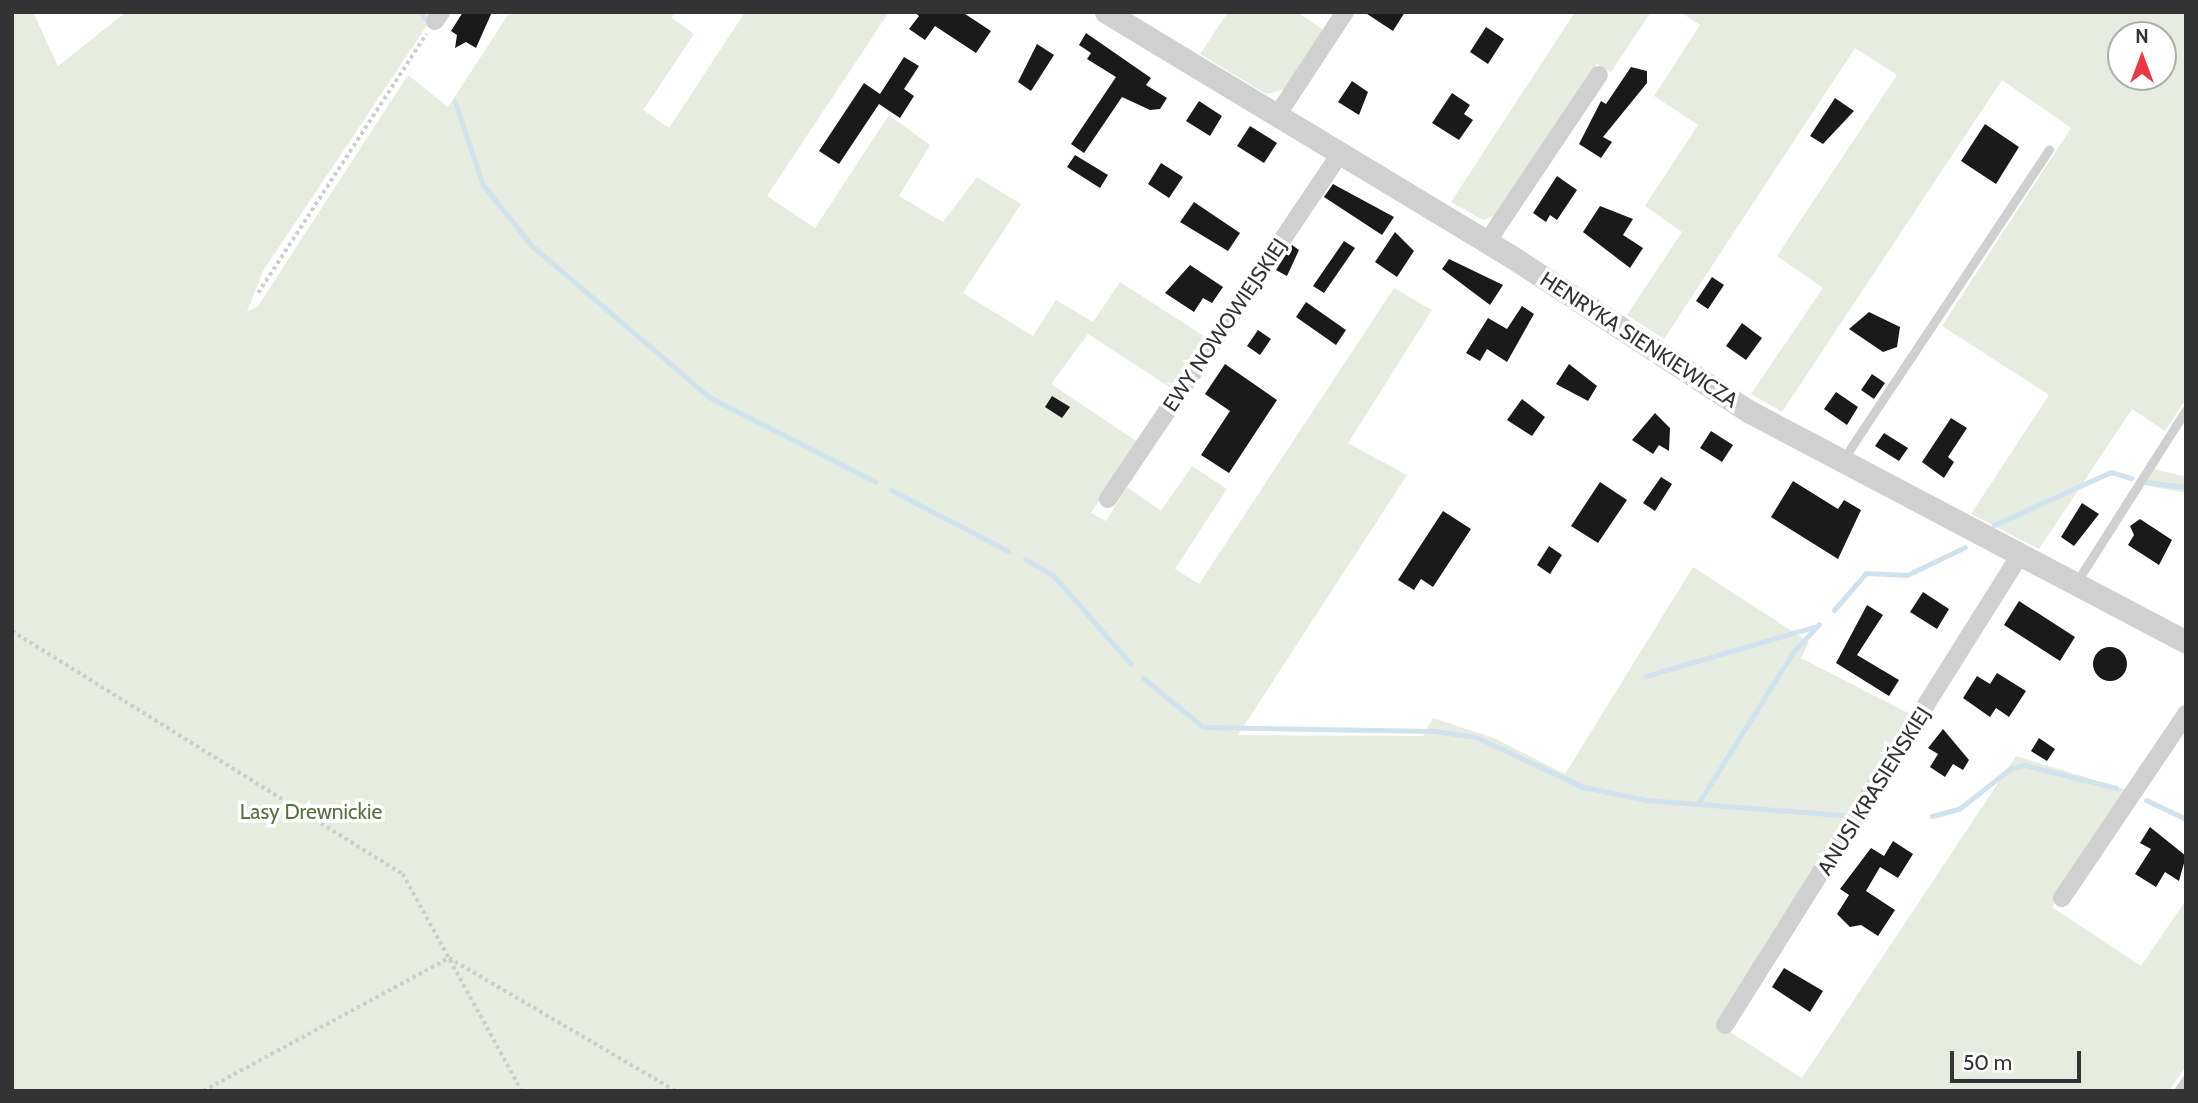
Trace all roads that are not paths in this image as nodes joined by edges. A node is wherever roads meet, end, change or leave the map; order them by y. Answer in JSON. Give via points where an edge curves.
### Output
{"nodes":[{"id":1,"x":1106,"y":12,"type":"edge"},
{"id":2,"x":1345,"y":12,"type":"edge"},
{"id":3,"x":1599,"y":75,"type":"dead end"},
{"id":4,"x":1278,"y":114,"type":"junction"},
{"id":5,"x":2049,"y":149,"type":"dead end"},
{"id":6,"x":1341,"y":152,"type":"junction"},
{"id":7,"x":1487,"y":242,"type":"junction"},
{"id":8,"x":2186,"y":410,"type":"edge"},
{"id":9,"x":1841,"y":463,"type":"junction"},
{"id":10,"x":1108,"y":499,"type":"dead end"},
{"id":11,"x":2020,"y":555,"type":"junction"},
{"id":12,"x":2075,"y":584,"type":"junction"},
{"id":13,"x":2186,"y":642,"type":"edge"},
{"id":14,"x":2186,"y":714,"type":"edge"},
{"id":15,"x":2062,"y":898,"type":"dead end"},
{"id":16,"x":1725,"y":1025,"type":"dead end"},
{"id":17,"x":2186,"y":1079,"type":"edge"},
{"id":18,"x":2178,"y":1091,"type":"edge"}],
"edges":[{"from":1,"to":4,"type":"street","name":"HENRYKA SIENKIEWICZA"},
{"from":2,"to":4,"type":"street"},
{"from":3,"to":7,"type":"street"},
{"from":4,"to":6,"type":"street","name":"HENRYKA SIENKIEWICZA"},
{"from":5,"to":9,"type":"lane"},
{"from":6,"to":7,"type":"street","name":"HENRYKA SIENKIEWICZA"},
{"from":6,"to":10,"type":"street","name":"EWY NOWOWIEJSKIEJ"},
{"from":7,"to":9,"type":"street","name":"HENRYKA SIENKIEWICZA","via":[[1750,412]]},
{"from":8,"to":12,"type":"lane"},
{"from":9,"to":11,"type":"street","name":"HENRYKA SIENKIEWICZA"},
{"from":11,"to":12,"type":"street","name":"HENRYKA SIENKIEWICZA"},
{"from":11,"to":16,"type":"street","name":"ANUSI KRASIEŃSKIEJ"},
{"from":12,"to":13,"type":"street","name":"HENRYKA SIENKIEWICZA"},
{"from":14,"to":15,"type":"street"},
{"from":17,"to":18,"type":"lane"}]}
